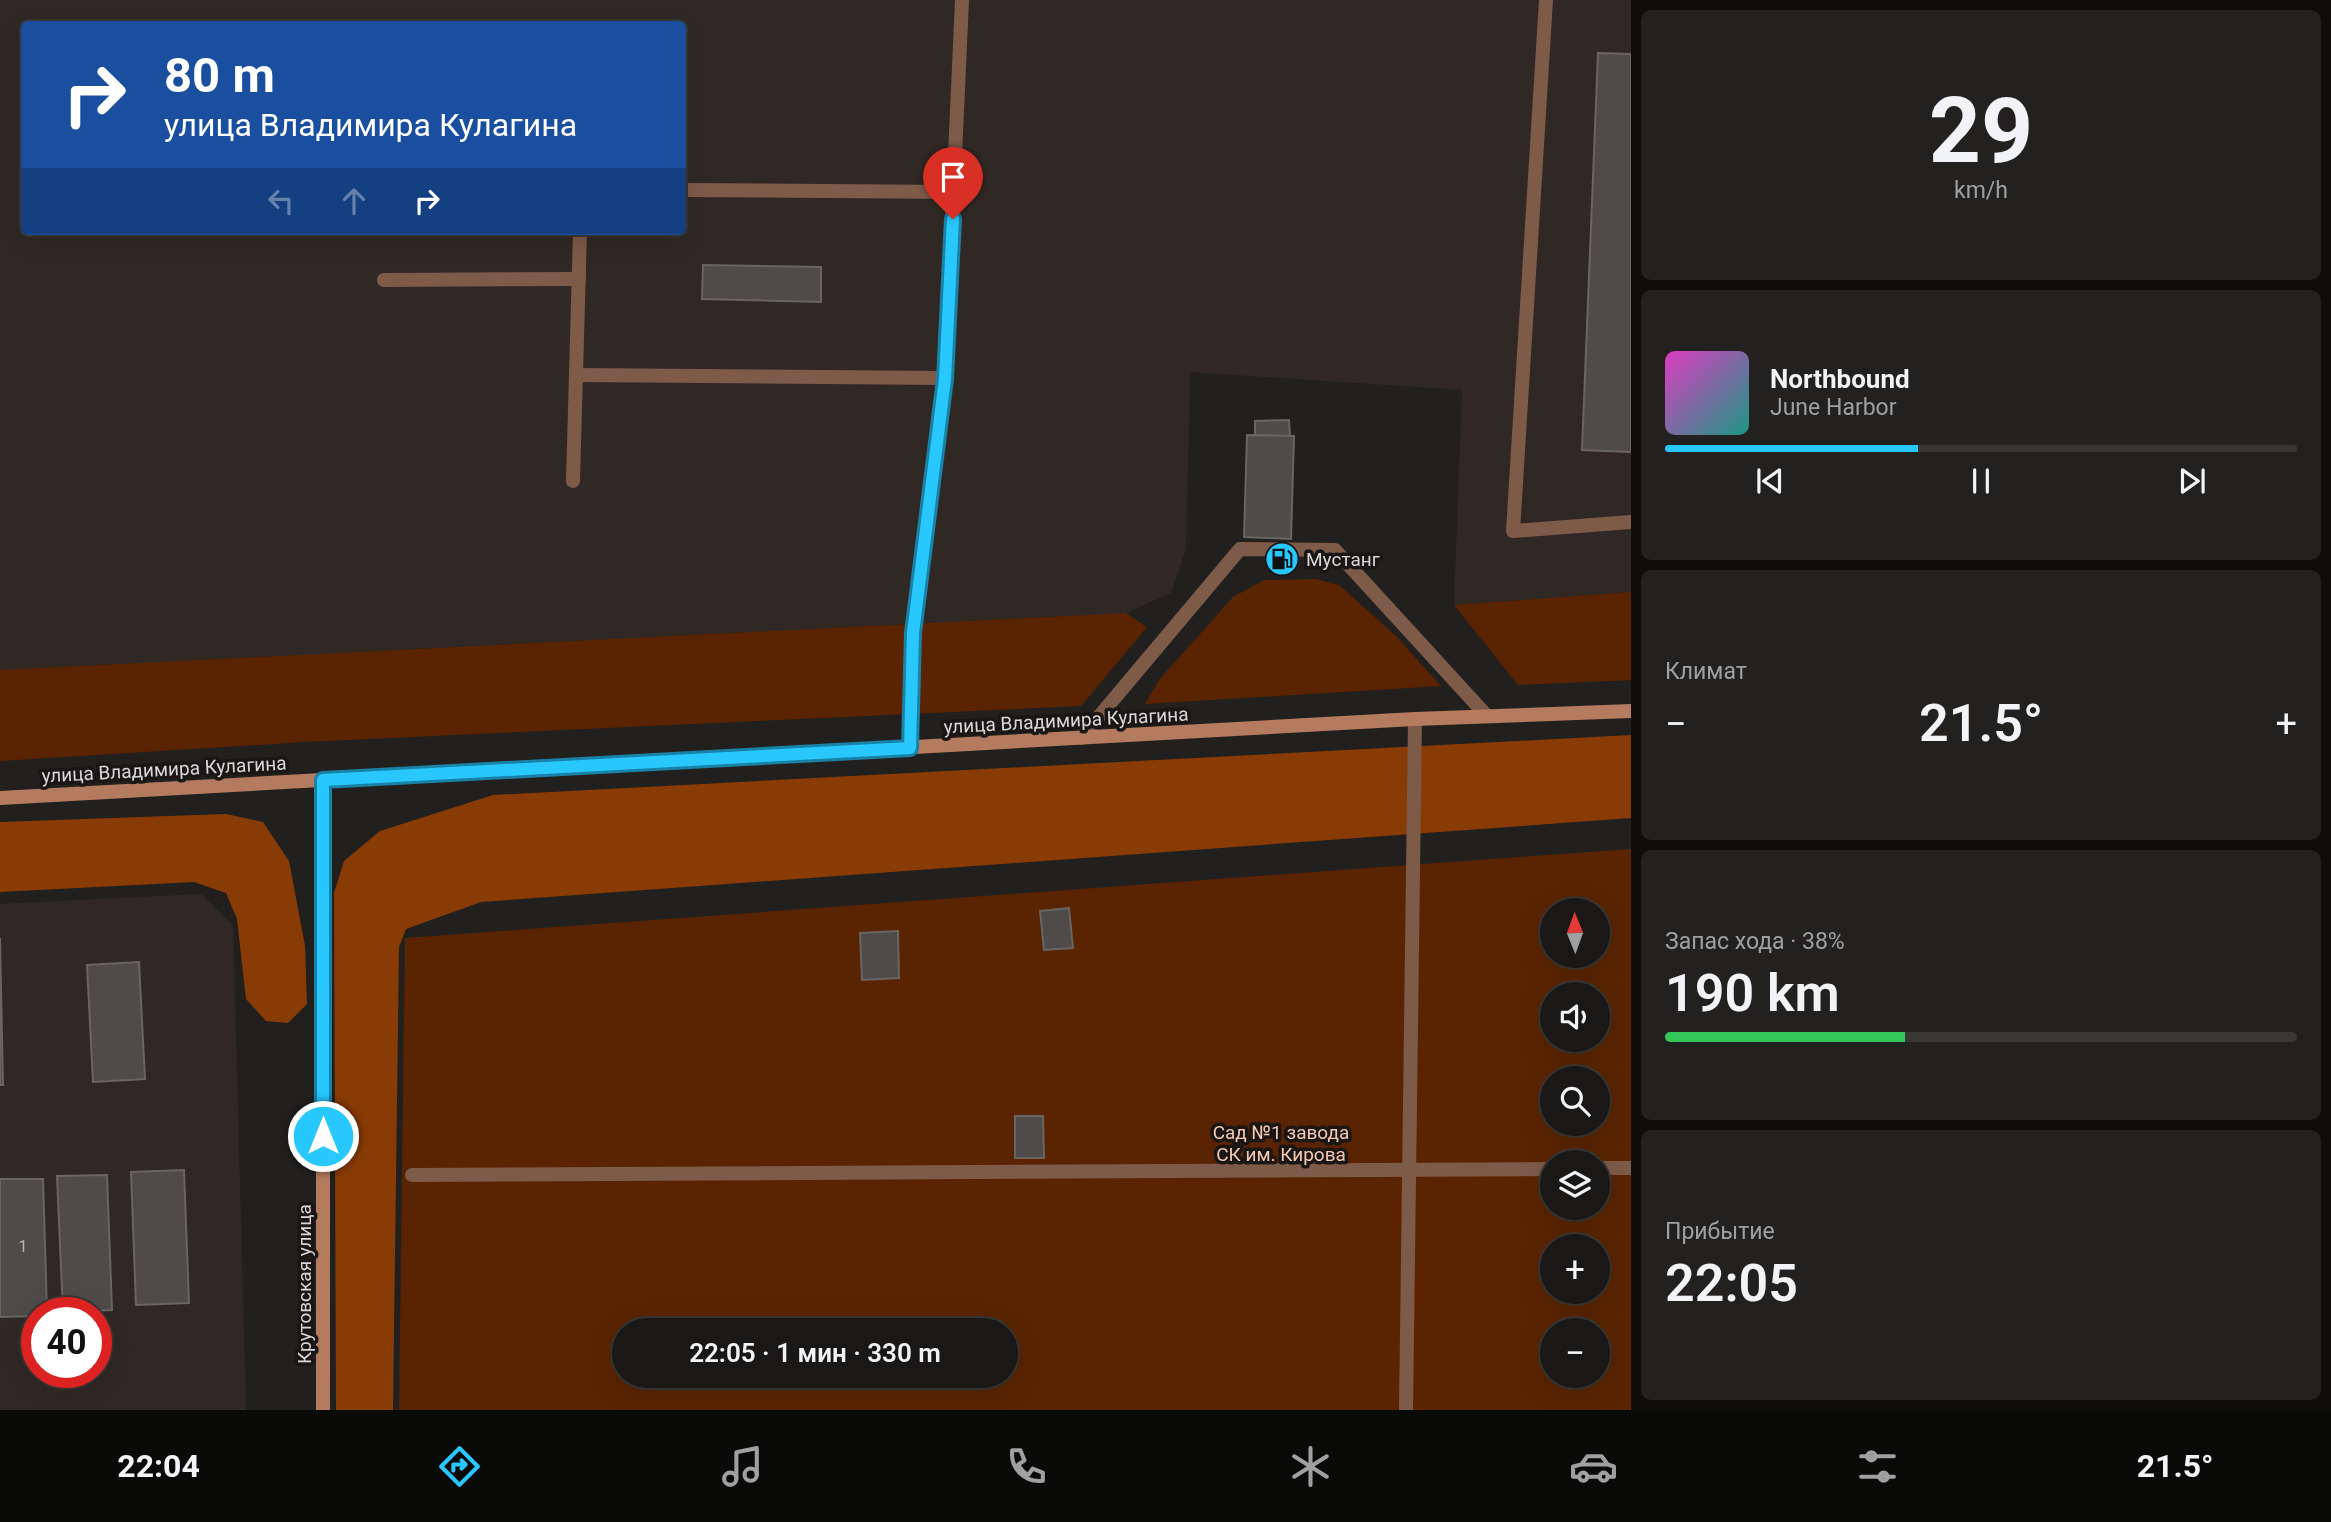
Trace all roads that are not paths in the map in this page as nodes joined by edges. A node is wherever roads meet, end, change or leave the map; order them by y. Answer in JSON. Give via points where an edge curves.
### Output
{"nodes":[{"id":1,"x":962,"y":0,"type":"edge"},
{"id":2,"x":1546,"y":0,"type":"edge"},
{"id":3,"x":686,"y":190,"type":"edge"},
{"id":4,"x":955,"y":192,"type":"junction"},
{"id":5,"x":580,"y":235,"type":"edge"},
{"id":6,"x":579,"y":279,"type":"junction"},
{"id":7,"x":384,"y":281,"type":"dead end"},
{"id":8,"x":576,"y":375,"type":"junction"},
{"id":9,"x":945,"y":379,"type":"junction"},
{"id":10,"x":573,"y":481,"type":"dead end"},
{"id":11,"x":1631,"y":522,"type":"edge"},
{"id":12,"x":1631,"y":711,"type":"edge"},
{"id":13,"x":1486,"y":715,"type":"junction"},
{"id":14,"x":1415,"y":719,"type":"junction"},
{"id":15,"x":1081,"y":738,"type":"junction"},
{"id":16,"x":910,"y":748,"type":"junction"},
{"id":17,"x":323,"y":780,"type":"junction"},
{"id":18,"x":0,"y":797,"type":"edge"},
{"id":19,"x":1610,"y":1168,"type":"edge"},
{"id":20,"x":1631,"y":1168,"type":"edge"},
{"id":21,"x":1540,"y":1169,"type":"edge"},
{"id":22,"x":1409,"y":1170,"type":"junction"},
{"id":23,"x":412,"y":1175,"type":"dead end"},
{"id":24,"x":323,"y":1410,"type":"edge"},
{"id":25,"x":1406,"y":1410,"type":"edge"}],
"edges":[{"from":1,"to":4,"type":"lane"},
{"from":2,"to":11,"type":"lane","via":[[1513,531]]},
{"from":3,"to":4,"type":"lane"},
{"from":4,"to":9,"type":"lane"},
{"from":5,"to":6,"type":"lane"},
{"from":6,"to":7,"type":"lane"},
{"from":6,"to":8,"type":"lane"},
{"from":8,"to":9,"type":"lane"},
{"from":8,"to":10,"type":"lane"},
{"from":9,"to":16,"type":"lane","via":[[913,633]]},
{"from":12,"to":13,"type":"street","name":"улица Владимира Кулагина"},
{"from":13,"to":14,"type":"street","name":"улица Владимира Кулагина"},
{"from":13,"to":15,"type":"lane","via":[[1335,550],[1240,549]]},
{"from":14,"to":15,"type":"street","name":"улица Владимира Кулагина"},
{"from":14,"to":22,"type":"lane"},
{"from":15,"to":16,"type":"street","name":"улица Владимира Кулагина"},
{"from":16,"to":17,"type":"street","name":"улица Владимира Кулагина"},
{"from":17,"to":18,"type":"street","name":"улица Владимира Кулагина"},
{"from":17,"to":24,"type":"street","name":"Крутовская улица"},
{"from":19,"to":20,"type":"lane"},
{"from":21,"to":22,"type":"lane"},
{"from":22,"to":23,"type":"lane"},
{"from":22,"to":25,"type":"lane"}]}
